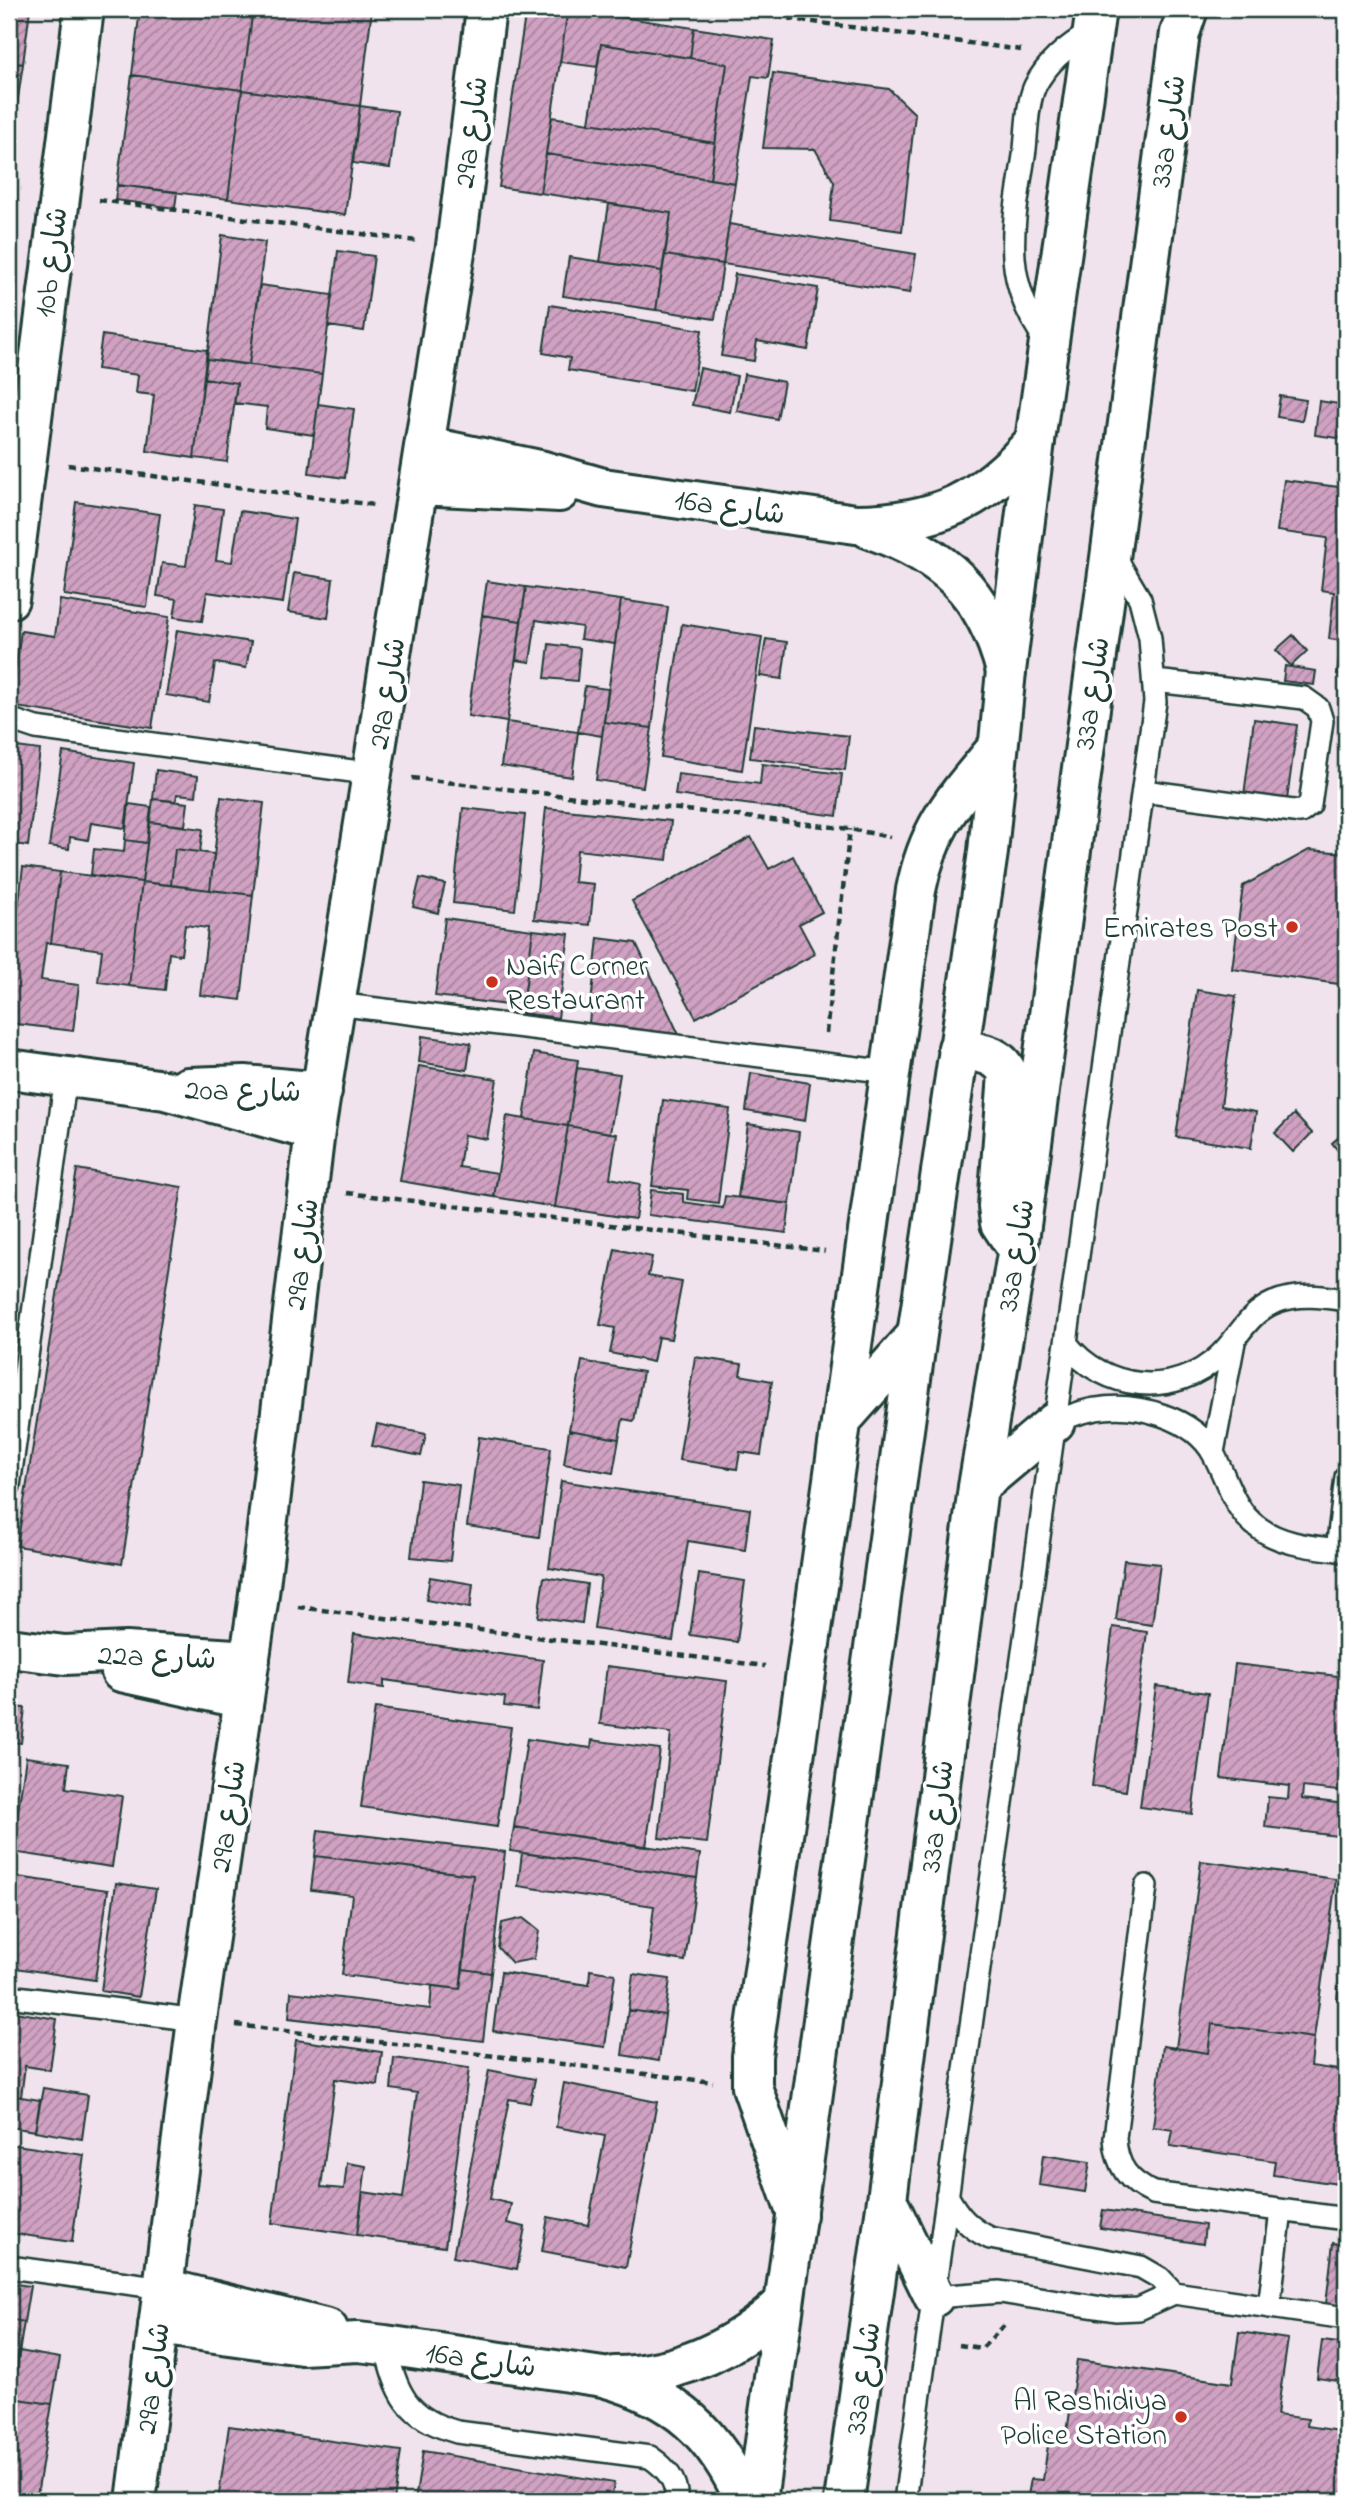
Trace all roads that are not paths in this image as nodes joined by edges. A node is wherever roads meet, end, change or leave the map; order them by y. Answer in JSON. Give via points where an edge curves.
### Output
{"nodes":[{"id":1,"x":84,"y":9,"type":"edge"},
{"id":2,"x":486,"y":9,"type":"edge"},
{"id":3,"x":1188,"y":9,"type":"edge"},
{"id":4,"x":1094,"y":20,"type":"edge"},
{"id":5,"x":1051,"y":347,"type":"junction"},
{"id":6,"x":1035,"y":441,"type":"junction"},
{"id":7,"x":425,"y":446,"type":"junction"},
{"id":8,"x":17,"y":458,"type":"edge"},
{"id":9,"x":603,"y":488,"type":"junction"},
{"id":10,"x":417,"y":498,"type":"junction"},
{"id":11,"x":856,"y":524,"type":"junction"},
{"id":12,"x":1110,"y":549,"type":"junction"},
{"id":13,"x":9,"y":599,"type":"edge"},
{"id":14,"x":1006,"y":671,"type":"junction"},
{"id":15,"x":1155,"y":681,"type":"junction"},
{"id":16,"x":9,"y":719,"type":"edge"},
{"id":17,"x":997,"y":748,"type":"junction"},
{"id":18,"x":374,"y":774,"type":"junction"},
{"id":19,"x":1143,"y":792,"type":"junction"},
{"id":20,"x":336,"y":1004,"type":"junction"},
{"id":21,"x":958,"y":1048,"type":"junction"},
{"id":22,"x":9,"y":1069,"type":"edge"},
{"id":23,"x":890,"y":1072,"type":"junction"},
{"id":24,"x":66,"y":1076,"type":"junction"},
{"id":25,"x":165,"y":1090,"type":"junction"},
{"id":26,"x":322,"y":1092,"type":"junction"},
{"id":27,"x":315,"y":1131,"type":"junction"},
{"id":28,"x":1018,"y":1248,"type":"junction"},
{"id":29,"x":1346,"y":1300,"type":"edge"},
{"id":30,"x":917,"y":1335,"type":"junction"},
{"id":31,"x":1235,"y":1336,"type":"junction"},
{"id":32,"x":1066,"y":1343,"type":"junction"},
{"id":33,"x":844,"y":1417,"type":"junction"},
{"id":34,"x":1055,"y":1422,"type":"junction"},
{"id":35,"x":1213,"y":1452,"type":"junction"},
{"id":36,"x":1346,"y":1477,"type":"edge"},
{"id":37,"x":9,"y":1486,"type":"edge"},
{"id":38,"x":978,"y":1487,"type":"junction"},
{"id":39,"x":1342,"y":1550,"type":"edge"},
{"id":40,"x":9,"y":1648,"type":"edge"},
{"id":41,"x":65,"y":1655,"type":"junction"},
{"id":42,"x":250,"y":1660,"type":"junction"},
{"id":43,"x":244,"y":1699,"type":"junction"},
{"id":44,"x":1146,"y":1886,"type":"dead end"},
{"id":45,"x":9,"y":1996,"type":"edge"},
{"id":46,"x":197,"y":2020,"type":"junction"},
{"id":47,"x":947,"y":2195,"type":"junction"},
{"id":48,"x":887,"y":2200,"type":"junction"},
{"id":49,"x":1281,"y":2211,"type":"junction"},
{"id":50,"x":797,"y":2214,"type":"junction"},
{"id":51,"x":1346,"y":2219,"type":"edge"},
{"id":52,"x":9,"y":2267,"type":"edge"},
{"id":53,"x":1174,"y":2293,"type":"junction"},
{"id":54,"x":934,"y":2297,"type":"junction"},
{"id":55,"x":784,"y":2302,"type":"junction"},
{"id":56,"x":161,"y":2307,"type":"junction"},
{"id":57,"x":1269,"y":2307,"type":"junction"},
{"id":58,"x":1346,"y":2318,"type":"edge"},
{"id":59,"x":372,"y":2344,"type":"junction"},
{"id":60,"x":603,"y":2377,"type":"junction"},
{"id":61,"x":136,"y":2501,"type":"edge"},
{"id":62,"x":676,"y":2501,"type":"edge"},
{"id":63,"x":745,"y":2501,"type":"edge"},
{"id":64,"x":757,"y":2501,"type":"edge"},
{"id":65,"x":844,"y":2501,"type":"edge"},
{"id":66,"x":905,"y":2501,"type":"edge"}],
"edges":[{"from":1,"to":8,"type":"street","name":"10b شارع"},
{"from":2,"to":7,"type":"street","name":"29a شارع"},
{"from":3,"to":12,"type":"street","name":"33a شارع","via":[[1180,33]]},
{"from":4,"to":5,"type":"street"},
{"from":4,"to":5,"type":"lane","via":[[1058,55],[1033,89],[1012,236],[1022,302]]},
{"from":5,"to":6,"type":"street"},
{"from":6,"to":11,"type":"street","name":"16a شارع","via":[[1004,474],[957,506],[893,524]]},
{"from":6,"to":14,"type":"street"},
{"from":7,"to":9,"type":"street","name":"16a شارع"},
{"from":7,"to":10,"type":"street","name":"29a شارع"},
{"from":8,"to":13,"type":"street","name":"10b شارع"},
{"from":9,"to":10,"type":"street","name":"16a شارع"},
{"from":9,"to":11,"type":"street","name":"16a شارع"},
{"from":10,"to":18,"type":"street","name":"29a شارع"},
{"from":11,"to":14,"type":"street","name":"16a شارع","via":[[916,547],[966,586],[998,640]]},
{"from":12,"to":15,"type":"lane","via":[[1140,599]]},
{"from":12,"to":28,"type":"street","name":"33a شارع"},
{"from":14,"to":17,"type":"street"},
{"from":15,"to":19,"type":"lane"},
{"from":15,"to":19,"type":"lane","via":[[1304,698],[1318,708],[1322,721],[1310,805],[1301,812]]},
{"from":16,"to":18,"type":"lane","via":[[36,729]]},
{"from":17,"to":21,"type":"street","via":[[988,852]]},
{"from":17,"to":23,"type":"street","via":[[945,811],[927,845],[916,890]]},
{"from":18,"to":20,"type":"street","name":"29a شارع"},
{"from":19,"to":32,"type":"lane"},
{"from":20,"to":23,"type":"lane"},
{"from":20,"to":26,"type":"street","name":"29a شارع"},
{"from":21,"to":28,"type":"street","via":[[995,1056],[1008,1074],[998,1206],[1006,1236]]},
{"from":21,"to":30,"type":"street"},
{"from":22,"to":24,"type":"street","name":"20a شارع"},
{"from":23,"to":33,"type":"street"},
{"from":24,"to":25,"type":"street","name":"20a شارع"},
{"from":24,"to":37,"type":"lane"},
{"from":25,"to":26,"type":"street","name":"20a شارع","via":[[223,1085]]},
{"from":25,"to":27,"type":"street","name":"20a شارع"},
{"from":26,"to":27,"type":"street","name":"29a شارع"},
{"from":27,"to":42,"type":"street","name":"29a شارع"},
{"from":28,"to":38,"type":"street","name":"33a شارع"},
{"from":29,"to":31,"type":"lane","via":[[1286,1298],[1257,1313]]},
{"from":30,"to":33,"type":"street"},
{"from":30,"to":50,"type":"street"},
{"from":31,"to":32,"type":"lane","via":[[1222,1354],[1191,1376],[1139,1384],[1103,1376]]},
{"from":31,"to":35,"type":"lane"},
{"from":32,"to":34,"type":"lane"},
{"from":33,"to":50,"type":"street","via":[[752,2056],[752,2087]]},
{"from":34,"to":35,"type":"lane","via":[[1098,1408],[1147,1411],[1192,1430]]},
{"from":34,"to":38,"type":"street"},
{"from":34,"to":47,"type":"lane"},
{"from":35,"to":39,"type":"lane","via":[[1230,1493],[1258,1527],[1296,1544]]},
{"from":36,"to":39,"type":"lane"},
{"from":38,"to":48,"type":"street","name":"33a شارع"},
{"from":40,"to":41,"type":"street","name":"22a شارع"},
{"from":41,"to":42,"type":"street","name":"22a شارع","via":[[126,1652]]},
{"from":41,"to":43,"type":"street","name":"22a شارع","via":[[105,1669]]},
{"from":42,"to":43,"type":"street","name":"29a شارع"},
{"from":43,"to":46,"type":"street","name":"29a شارع"},
{"from":44,"to":49,"type":"lane","via":[[1115,2138],[1121,2166],[1129,2179],[1153,2193]]},
{"from":45,"to":46,"type":"lane"},
{"from":46,"to":56,"type":"street","name":"29a شارع"},
{"from":47,"to":53,"type":"lane","via":[[968,2226],[990,2238],[1141,2267]]},
{"from":47,"to":54,"type":"lane"},
{"from":48,"to":54,"type":"street"},
{"from":48,"to":65,"type":"street","name":"33a شارع"},
{"from":49,"to":51,"type":"lane"},
{"from":49,"to":57,"type":"lane"},
{"from":50,"to":55,"type":"street"},
{"from":52,"to":56,"type":"lane"},
{"from":53,"to":54,"type":"lane","via":[[1139,2309],[1115,2310],[999,2292]]},
{"from":53,"to":57,"type":"lane"},
{"from":54,"to":66,"type":"lane"},
{"from":55,"to":60,"type":"street","name":"16a شارع","via":[[734,2344],[705,2358],[672,2370]]},
{"from":55,"to":64,"type":"street"},
{"from":56,"to":59,"type":"street","name":"16a شارع","via":[[313,2323]]},
{"from":56,"to":61,"type":"street","name":"29a شارع"},
{"from":57,"to":58,"type":"lane"},
{"from":59,"to":60,"type":"street","name":"16a شارع"},
{"from":59,"to":62,"type":"lane","via":[[415,2414],[435,2426],[650,2457],[673,2479]]},
{"from":60,"to":63,"type":"street","name":"16a شارع","via":[[652,2393],[694,2422],[715,2446]]}]}
